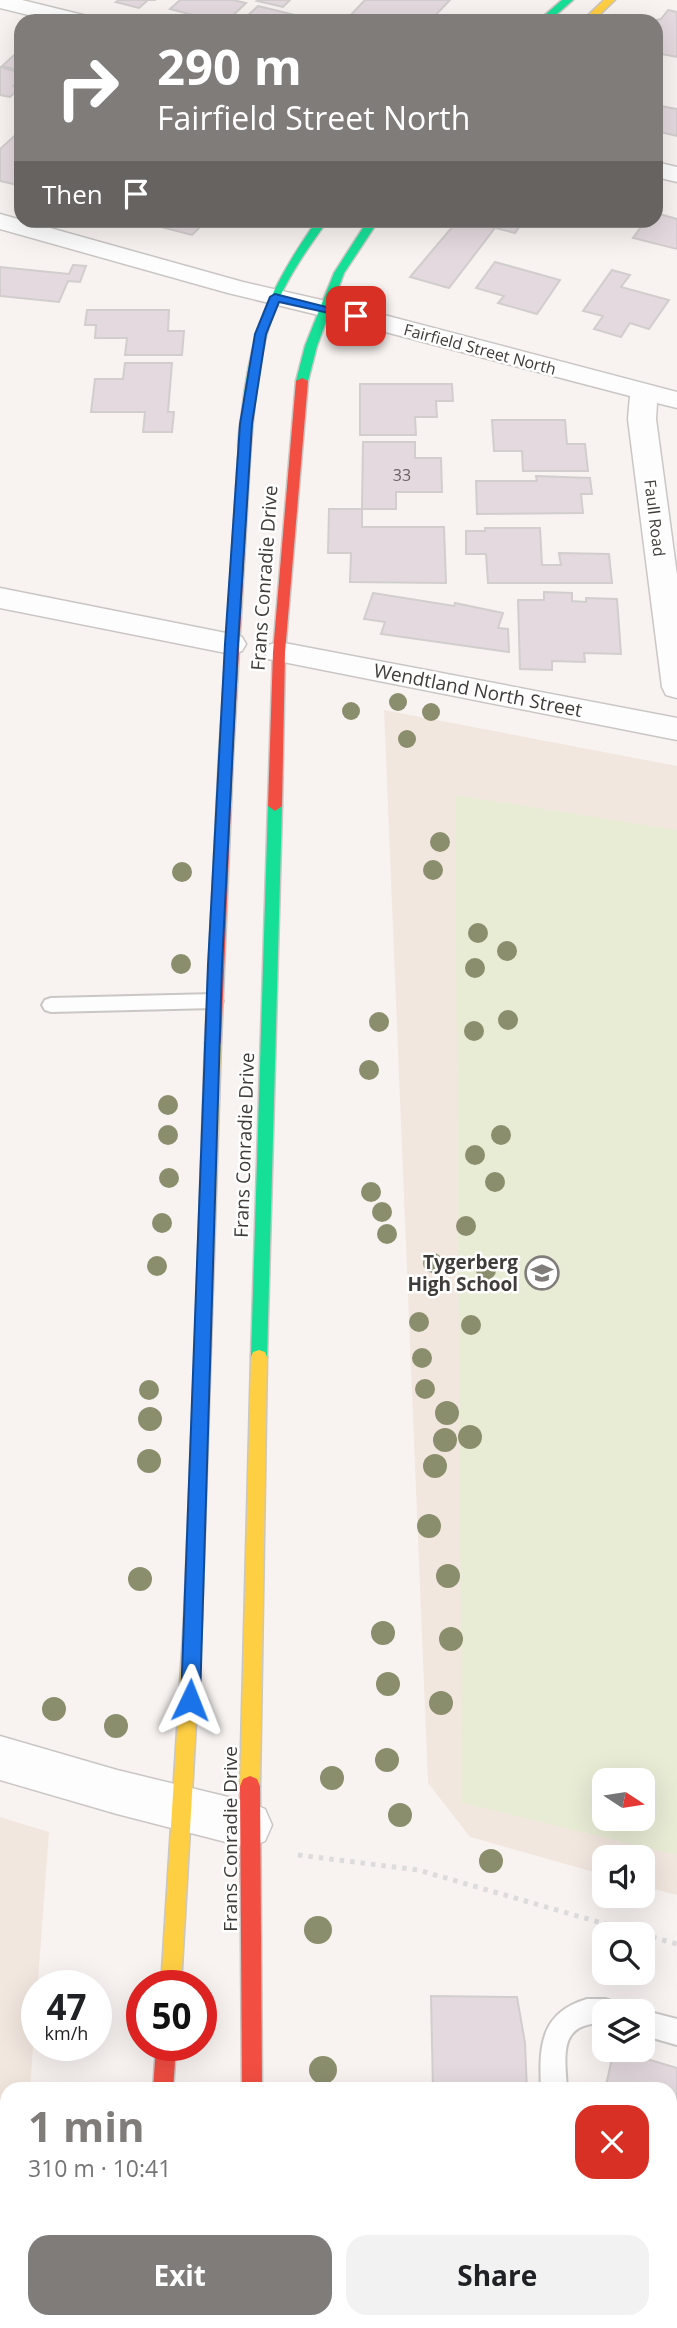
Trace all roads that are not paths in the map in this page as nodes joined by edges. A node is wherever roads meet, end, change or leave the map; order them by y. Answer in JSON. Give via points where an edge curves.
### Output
{"nodes":[{"id":1,"x":568,"y":0,"type":"edge"},
{"id":2,"x":610,"y":0,"type":"edge"},
{"id":3,"x":0,"y":1,"type":"edge"},
{"id":4,"x":51,"y":14,"type":"edge"},
{"id":5,"x":551,"y":14,"type":"edge"},
{"id":6,"x":595,"y":14,"type":"edge"},
{"id":7,"x":25,"y":228,"type":"edge"},
{"id":8,"x":317,"y":228,"type":"edge"},
{"id":9,"x":369,"y":228,"type":"edge"},
{"id":10,"x":275,"y":297,"type":"junction"},
{"id":11,"x":324,"y":308,"type":"junction"},
{"id":12,"x":644,"y":391,"type":"junction"},
{"id":13,"x":677,"y":400,"type":"edge"},
{"id":14,"x":0,"y":598,"type":"edge"},
{"id":15,"x":231,"y":644,"type":"junction"},
{"id":16,"x":279,"y":652,"type":"junction"},
{"id":17,"x":677,"y":687,"type":"edge"},
{"id":18,"x":677,"y":729,"type":"edge"},
{"id":19,"x":214,"y":1001,"type":"junction"},
{"id":20,"x":51,"y":1005,"type":"dead end"},
{"id":21,"x":0,"y":1758,"type":"edge"},
{"id":22,"x":186,"y":1809,"type":"junction"},
{"id":23,"x":250,"y":1825,"type":"junction"},
{"id":24,"x":172,"y":1970,"type":"edge"},
{"id":25,"x":592,"y":2010,"type":"edge"},
{"id":26,"x":655,"y":2026,"type":"edge"},
{"id":27,"x":677,"y":2032,"type":"edge"},
{"id":28,"x":165,"y":2061,"type":"edge"},
{"id":29,"x":164,"y":2082,"type":"edge"},
{"id":30,"x":252,"y":2082,"type":"edge"},
{"id":31,"x":553,"y":2082,"type":"edge"}],
"edges":[{"from":1,"to":5,"type":"main road"},
{"from":2,"to":6,"type":"main road"},
{"from":3,"to":4,"type":"street"},
{"from":7,"to":10,"type":"street","name":"Fairfield Street North"},
{"from":8,"to":10,"type":"main road","name":"Frans Conradie Drive","via":[[292,262]]},
{"from":9,"to":11,"type":"main road","name":"Frans Conradie Drive"},
{"from":10,"to":11,"type":"street","name":"Fairfield Street North"},
{"from":10,"to":15,"type":"main road","name":"Frans Conradie Drive","via":[[261,334],[246,424]]},
{"from":11,"to":12,"type":"street","name":"Fairfield Street North"},
{"from":11,"to":16,"type":"main road","name":"Frans Conradie Drive","via":[[300,390]]},
{"from":12,"to":13,"type":"street","name":"Fairfield Street North"},
{"from":12,"to":17,"type":"street","name":"Faull Road","via":[[642,419]]},
{"from":14,"to":15,"type":"street"},
{"from":15,"to":19,"type":"main road","name":"Frans Conradie Drive"},
{"from":16,"to":18,"type":"street","name":"Wendtland North Street"},
{"from":16,"to":23,"type":"main road","name":"Frans Conradie Drive"},
{"from":19,"to":20,"type":"lane"},
{"from":19,"to":22,"type":"main road","name":"Frans Conradie Drive"},
{"from":21,"to":22,"type":"street"},
{"from":22,"to":23,"type":"street"},
{"from":22,"to":24,"type":"main road","name":"Frans Conradie Drive"},
{"from":23,"to":30,"type":"main road","name":"Frans Conradie Drive"},
{"from":25,"to":31,"type":"lane","via":[[575,2014],[559,2029],[551,2055]]},
{"from":26,"to":27,"type":"lane"},
{"from":28,"to":29,"type":"main road"}]}
